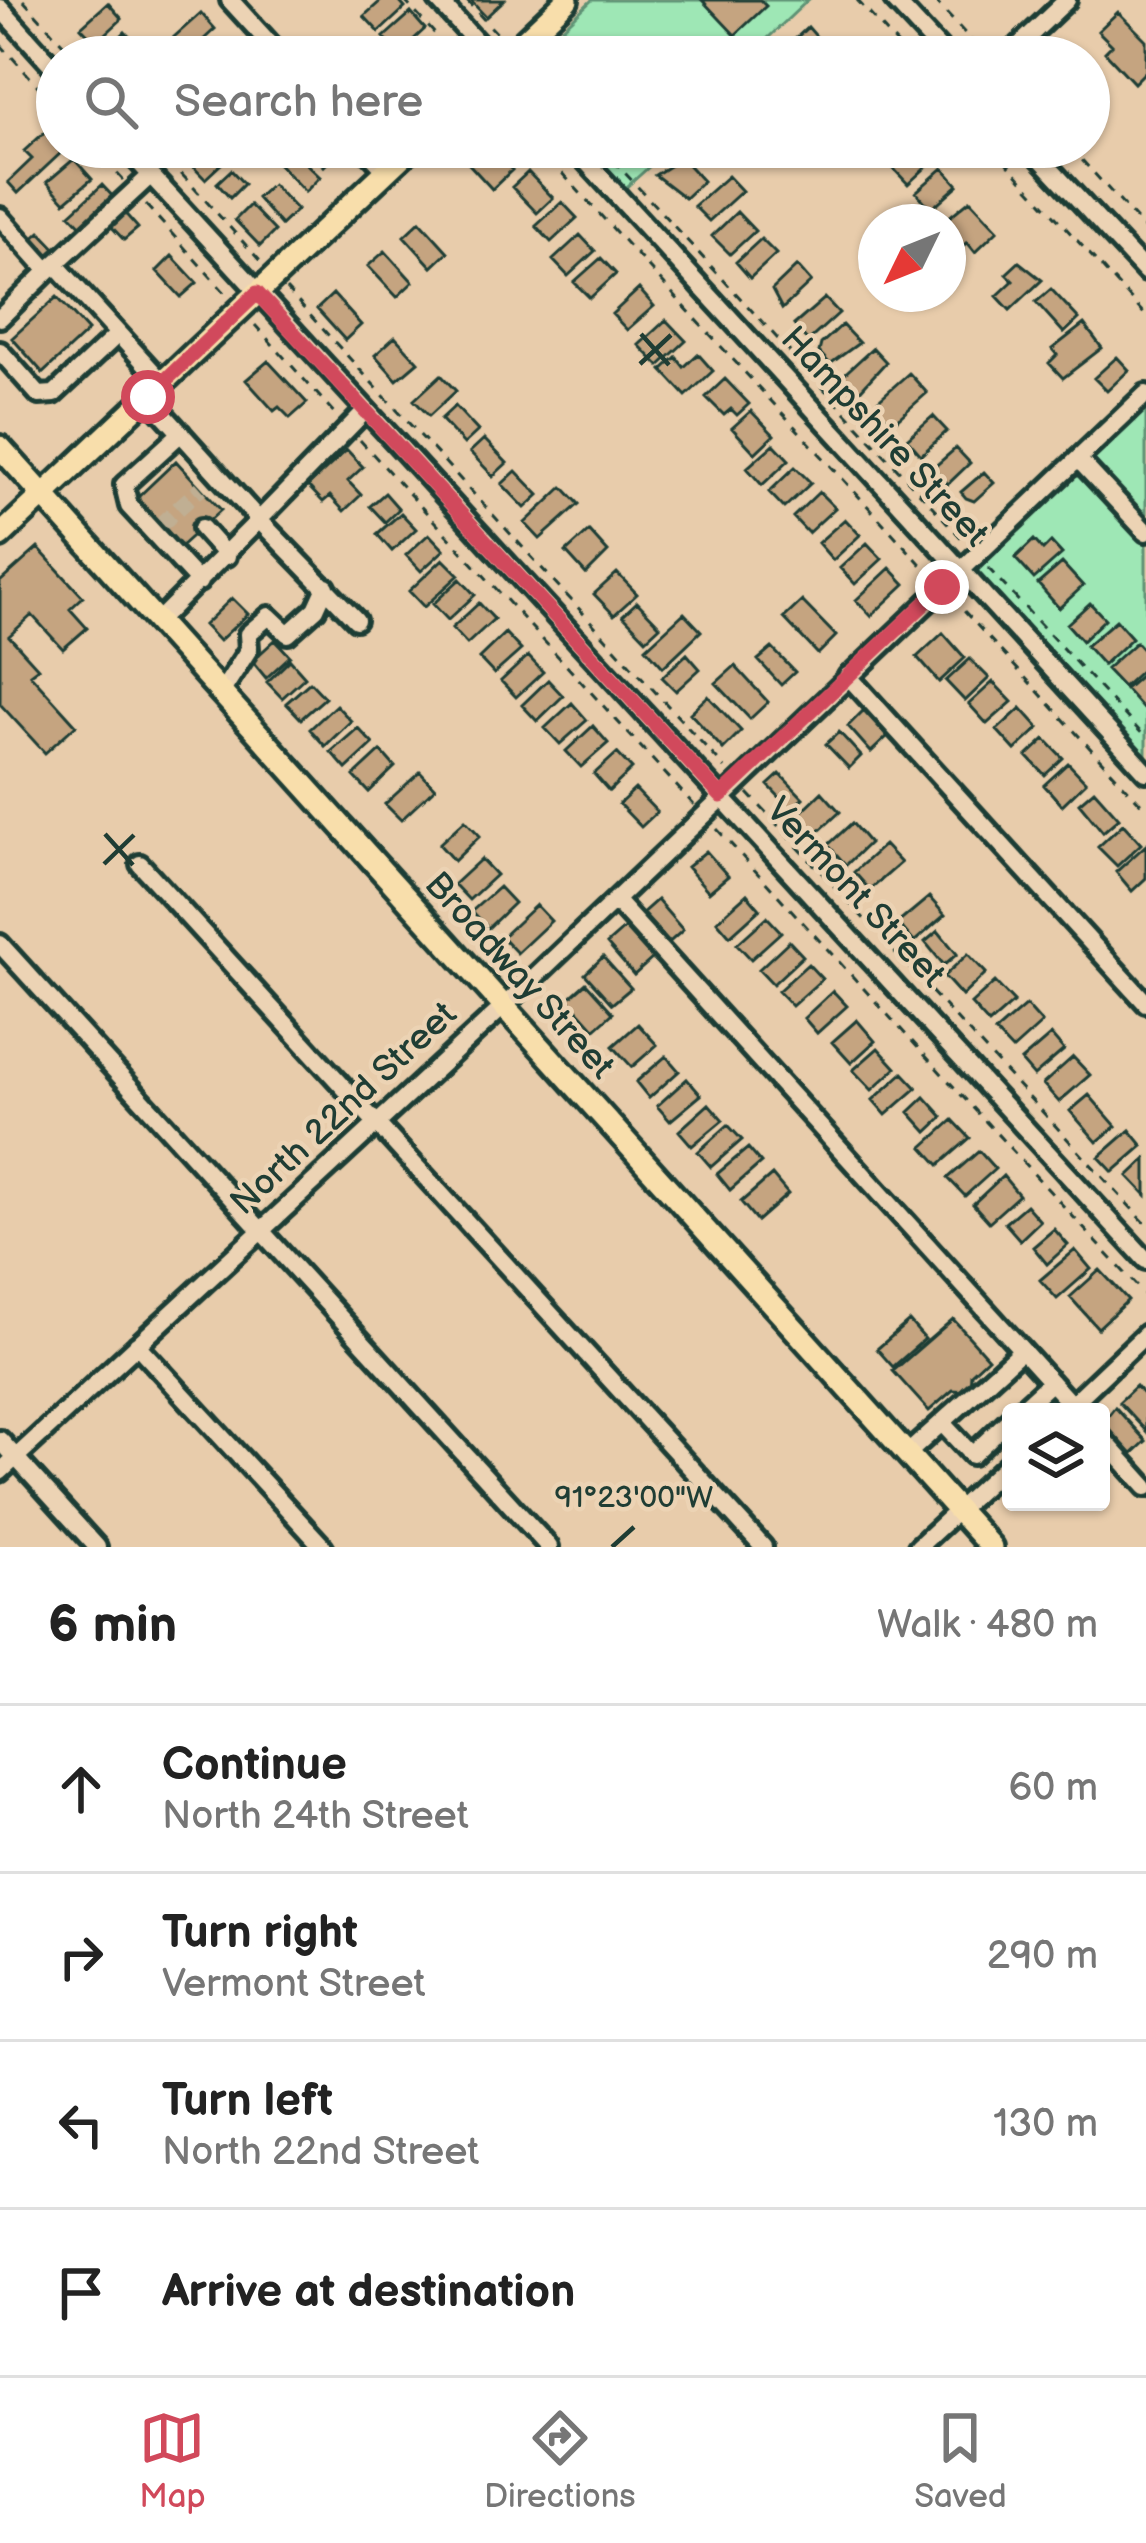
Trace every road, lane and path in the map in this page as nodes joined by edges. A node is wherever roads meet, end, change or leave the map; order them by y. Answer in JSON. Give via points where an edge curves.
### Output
{"nodes":[{"id":1,"x":23,"y":0,"type":"edge"},
{"id":2,"x":230,"y":0,"type":"edge"},
{"id":3,"x":404,"y":0,"type":"edge"},
{"id":4,"x":437,"y":0,"type":"edge"},
{"id":5,"x":466,"y":0,"type":"edge"},
{"id":6,"x":567,"y":0,"type":"edge"},
{"id":7,"x":857,"y":0,"type":"edge"},
{"id":8,"x":894,"y":0,"type":"edge"},
{"id":9,"x":934,"y":0,"type":"edge"},
{"id":10,"x":1067,"y":0,"type":"edge"},
{"id":11,"x":0,"y":8,"type":"edge"},
{"id":12,"x":56,"y":36,"type":"edge"},
{"id":13,"x":263,"y":36,"type":"edge"},
{"id":14,"x":437,"y":36,"type":"edge"},
{"id":15,"x":480,"y":36,"type":"edge"},
{"id":16,"x":490,"y":36,"type":"edge"},
{"id":17,"x":525,"y":36,"type":"edge"},
{"id":18,"x":890,"y":36,"type":"edge"},
{"id":19,"x":927,"y":36,"type":"edge"},
{"id":20,"x":967,"y":36,"type":"edge"},
{"id":21,"x":1029,"y":36,"type":"edge"},
{"id":22,"x":0,"y":44,"type":"edge"},
{"id":23,"x":36,"y":48,"type":"edge"},
{"id":24,"x":36,"y":84,"type":"edge"},
{"id":25,"x":112,"y":168,"type":"edge"},
{"id":26,"x":144,"y":168,"type":"edge"},
{"id":27,"x":176,"y":168,"type":"edge"},
{"id":28,"x":383,"y":168,"type":"edge"},
{"id":29,"x":389,"y":168,"type":"edge"},
{"id":30,"x":557,"y":168,"type":"edge"},
{"id":31,"x":592,"y":168,"type":"edge"},
{"id":32,"x":620,"y":168,"type":"edge"},
{"id":33,"x":1011,"y":168,"type":"edge"},
{"id":34,"x":1049,"y":168,"type":"edge"},
{"id":35,"x":1089,"y":168,"type":"edge"},
{"id":36,"x":386,"y":171,"type":"junction"},
{"id":37,"x":151,"y":175,"type":"junction"},
{"id":38,"x":133,"y":191,"type":"junction"},
{"id":39,"x":0,"y":217,"type":"edge"},
{"id":40,"x":1146,"y":230,"type":"edge"},
{"id":41,"x":52,"y":267,"type":"junction"},
{"id":42,"x":1146,"y":272,"type":"edge"},
{"id":43,"x":274,"y":277,"type":"junction"},
{"id":44,"x":257,"y":293,"type":"junction"},
{"id":45,"x":240,"y":310,"type":"junction"},
{"id":46,"x":1146,"y":316,"type":"edge"},
{"id":47,"x":0,"y":317,"type":"edge"},
{"id":48,"x":118,"y":334,"type":"junction"},
{"id":49,"x":0,"y":351,"type":"edge"},
{"id":50,"x":156,"y":390,"type":"junction"},
{"id":51,"x":1146,"y":394,"type":"edge"},
{"id":52,"x":365,"y":411,"type":"junction"},
{"id":53,"x":349,"y":428,"type":"junction"},
{"id":54,"x":181,"y":433,"type":"junction"},
{"id":55,"x":1,"y":451,"type":"edge"},
{"id":56,"x":1078,"y":459,"type":"junction"},
{"id":57,"x":217,"y":473,"type":"junction"},
{"id":58,"x":201,"y":488,"type":"tunnel mouth"},
{"id":59,"x":44,"y":495,"type":"junction"},
{"id":60,"x":259,"y":520,"type":"junction"},
{"id":61,"x":202,"y":528,"type":"dead end"},
{"id":62,"x":1146,"y":532,"type":"edge"},
{"id":63,"x":0,"y":536,"type":"edge"},
{"id":64,"x":976,"y":555,"type":"junction"},
{"id":65,"x":227,"y":556,"type":"junction"},
{"id":66,"x":961,"y":570,"type":"junction"},
{"id":67,"x":199,"y":582,"type":"junction"},
{"id":68,"x":326,"y":587,"type":"junction"},
{"id":69,"x":942,"y":587,"type":"junction"},
{"id":70,"x":356,"y":620,"type":"dead end"},
{"id":71,"x":157,"y":622,"type":"junction"},
{"id":72,"x":848,"y":676,"type":"junction"},
{"id":73,"x":220,"y":693,"type":"junction"},
{"id":74,"x":1146,"y":738,"type":"edge"},
{"id":75,"x":1146,"y":772,"type":"edge"},
{"id":76,"x":737,"y":781,"type":"junction"},
{"id":77,"x":721,"y":796,"type":"junction"},
{"id":78,"x":1146,"y":809,"type":"edge"},
{"id":79,"x":703,"y":814,"type":"junction"},
{"id":80,"x":140,"y":864,"type":"dead end"},
{"id":81,"x":616,"y":901,"type":"junction"},
{"id":82,"x":0,"y":944,"type":"edge"},
{"id":83,"x":1146,"y":1003,"type":"edge"},
{"id":84,"x":502,"y":1008,"type":"junction"},
{"id":85,"x":375,"y":1127,"type":"junction"},
{"id":86,"x":1146,"y":1224,"type":"edge"},
{"id":87,"x":261,"y":1230,"type":"junction"},
{"id":88,"x":1146,"y":1260,"type":"edge"},
{"id":89,"x":1146,"y":1297,"type":"edge"},
{"id":90,"x":1146,"y":1334,"type":"edge"},
{"id":91,"x":137,"y":1345,"type":"junction"},
{"id":92,"x":1022,"y":1350,"type":"junction"},
{"id":93,"x":1051,"y":1382,"type":"junction"},
{"id":94,"x":1029,"y":1403,"type":"edge"},
{"id":95,"x":1066,"y":1403,"type":"edge"},
{"id":96,"x":1078,"y":1403,"type":"edge"},
{"id":97,"x":942,"y":1423,"type":"junction"},
{"id":98,"x":1002,"y":1428,"type":"edge"},
{"id":99,"x":0,"y":1440,"type":"edge"},
{"id":100,"x":1110,"y":1447,"type":"edge"},
{"id":101,"x":907,"y":1454,"type":"junction"},
{"id":102,"x":16,"y":1458,"type":"junction"},
{"id":103,"x":1002,"y":1469,"type":"edge"},
{"id":104,"x":0,"y":1472,"type":"edge"},
{"id":105,"x":1146,"y":1487,"type":"edge"},
{"id":106,"x":958,"y":1510,"type":"junction"},
{"id":107,"x":97,"y":1547,"type":"edge"},
{"id":108,"x":323,"y":1547,"type":"edge"},
{"id":109,"x":549,"y":1547,"type":"edge"},
{"id":110,"x":763,"y":1547,"type":"edge"},
{"id":111,"x":918,"y":1547,"type":"edge"},
{"id":112,"x":992,"y":1547,"type":"edge"}],
"edges":[{"from":1,"to":12,"type":"path"},
{"from":2,"to":13,"type":"street"},
{"from":3,"to":14,"type":"path"},
{"from":4,"to":15,"type":"street"},
{"from":5,"to":16,"type":"path"},
{"from":6,"to":17,"type":"main road"},
{"from":7,"to":18,"type":"path"},
{"from":8,"to":19,"type":"street"},
{"from":9,"to":20,"type":"path"},
{"from":10,"to":21,"type":"street"},
{"from":11,"to":23,"type":"street"},
{"from":22,"to":24,"type":"path"},
{"from":25,"to":38,"type":"path"},
{"from":26,"to":37,"type":"street","name":"Vermont Street"},
{"from":27,"to":43,"type":"path"},
{"from":28,"to":36,"type":"street"},
{"from":29,"to":36,"type":"main road"},
{"from":30,"to":69,"type":"path"},
{"from":31,"to":66,"type":"street","name":"Hampshire Street"},
{"from":32,"to":64,"type":"path"},
{"from":33,"to":46,"type":"path"},
{"from":34,"to":42,"type":"street"},
{"from":35,"to":40,"type":"path"},
{"from":36,"to":43,"type":"main road"},
{"from":37,"to":38,"type":"street"},
{"from":37,"to":44,"type":"street","name":"Vermont Street"},
{"from":38,"to":41,"type":"street"},
{"from":38,"to":45,"type":"path"},
{"from":39,"to":41,"type":"street"},
{"from":41,"to":47,"type":"street"},
{"from":41,"to":48,"type":"street"},
{"from":43,"to":44,"type":"main road"},
{"from":43,"to":76,"type":"path"},
{"from":44,"to":45,"type":"main road"},
{"from":44,"to":52,"type":"street","name":"Vermont Street"},
{"from":45,"to":50,"type":"main road"},
{"from":45,"to":53,"type":"path"},
{"from":48,"to":49,"type":"street","via":[[55,394],[39,395]]},
{"from":48,"to":50,"type":"street"},
{"from":50,"to":54,"type":"street"},
{"from":50,"to":59,"type":"main road"},
{"from":51,"to":56,"type":"street","name":"North 22nd Street"},
{"from":52,"to":53,"type":"street"},
{"from":52,"to":77,"type":"street","name":"Vermont Street"},
{"from":53,"to":60,"type":"street"},
{"from":53,"to":79,"type":"path"},
{"from":54,"to":57,"type":"street"},
{"from":54,"to":67,"type":"street","via":[[124,485],[129,506]]},
{"from":55,"to":59,"type":"main road","name":"Broadway Street"},
{"from":56,"to":62,"type":"street"},
{"from":56,"to":64,"type":"street","name":"North 22nd Street"},
{"from":57,"to":58,"type":"street"},
{"from":57,"to":60,"type":"street"},
{"from":59,"to":63,"type":"main road"},
{"from":59,"to":71,"type":"main road","name":"Broadway Street"},
{"from":60,"to":65,"type":"street"},
{"from":60,"to":68,"type":"street"},
{"from":61,"to":65,"type":"street"},
{"from":64,"to":66,"type":"street","name":"North 22nd Street"},
{"from":64,"to":74,"type":"path"},
{"from":65,"to":67,"type":"street"},
{"from":66,"to":69,"type":"street","name":"North 22nd Street"},
{"from":66,"to":75,"type":"street","name":"Hampshire Street"},
{"from":67,"to":71,"type":"street"},
{"from":68,"to":70,"type":"street"},
{"from":68,"to":73,"type":"street","via":[[316,609],[288,634],[269,616],[248,634],[250,649]]},
{"from":69,"to":72,"type":"street","name":"North 22nd Street"},
{"from":69,"to":78,"type":"path"},
{"from":71,"to":73,"type":"main road","name":"Broadway Street"},
{"from":72,"to":76,"type":"street","name":"North 22nd Street"},
{"from":72,"to":83,"type":"street"},
{"from":73,"to":84,"type":"main road","name":"Broadway Street"},
{"from":76,"to":77,"type":"street","name":"North 22nd Street"},
{"from":76,"to":86,"type":"path"},
{"from":77,"to":79,"type":"street","name":"North 22nd Street"},
{"from":77,"to":88,"type":"street","name":"Vermont Street"},
{"from":79,"to":81,"type":"street","name":"North 22nd Street"},
{"from":79,"to":89,"type":"path"},
{"from":80,"to":85,"type":"street"},
{"from":81,"to":84,"type":"street","name":"North 22nd Street"},
{"from":81,"to":92,"type":"street"},
{"from":82,"to":87,"type":"street"},
{"from":84,"to":85,"type":"street","name":"North 22nd Street"},
{"from":84,"to":101,"type":"main road","name":"Broadway Street"},
{"from":85,"to":87,"type":"street","name":"North 22nd Street"},
{"from":85,"to":110,"type":"street"},
{"from":87,"to":91,"type":"street","name":"North 22nd Street"},
{"from":87,"to":109,"type":"street"},
{"from":90,"to":96,"type":"street"},
{"from":91,"to":102,"type":"street","name":"North 22nd Street"},
{"from":91,"to":108,"type":"street"},
{"from":92,"to":93,"type":"street"},
{"from":92,"to":97,"type":"street"},
{"from":93,"to":94,"type":"street"},
{"from":93,"to":95,"type":"street"},
{"from":97,"to":98,"type":"street","via":[[972,1455]]},
{"from":97,"to":101,"type":"street"},
{"from":99,"to":102,"type":"street"},
{"from":100,"to":105,"type":"street"},
{"from":101,"to":106,"type":"main road","name":"Broadway Street"},
{"from":102,"to":104,"type":"street","name":"North 22nd Street"},
{"from":102,"to":107,"type":"street"},
{"from":103,"to":106,"type":"street"},
{"from":106,"to":111,"type":"street"},
{"from":106,"to":112,"type":"main road","name":"Broadway Street"}]}
